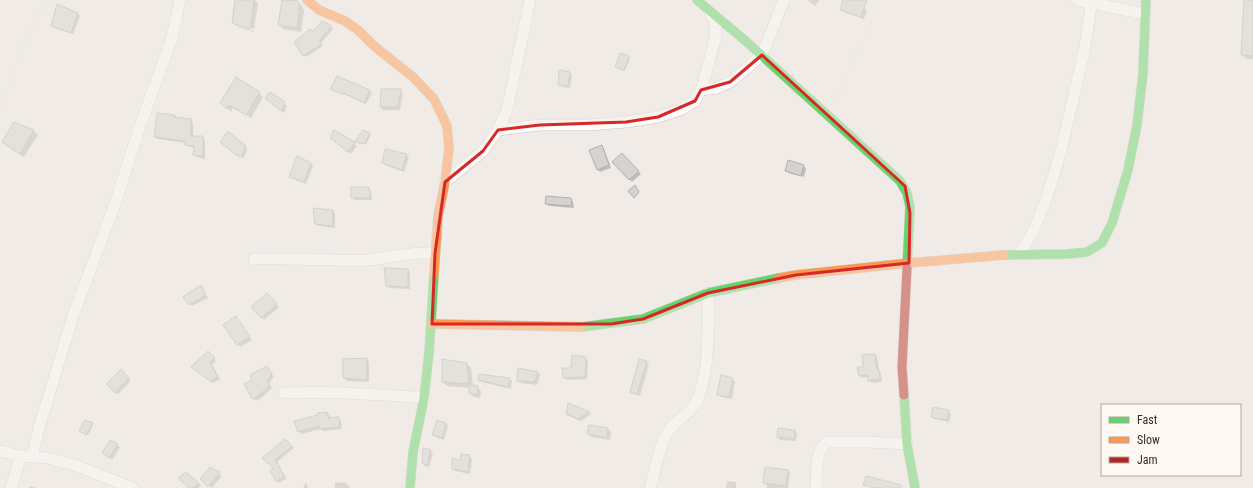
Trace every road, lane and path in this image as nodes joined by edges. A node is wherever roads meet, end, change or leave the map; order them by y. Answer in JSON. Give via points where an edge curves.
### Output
{"nodes":[{"id":1,"x":49,"y":0,"type":"edge"},
{"id":2,"x":180,"y":0,"type":"edge"},
{"id":3,"x":307,"y":0,"type":"edge"},
{"id":4,"x":530,"y":0,"type":"edge"},
{"id":5,"x":697,"y":0,"type":"edge"},
{"id":6,"x":784,"y":0,"type":"edge"},
{"id":7,"x":1077,"y":0,"type":"edge"},
{"id":8,"x":1146,"y":0,"type":"edge"},
{"id":9,"x":1092,"y":2,"type":"edge"},
{"id":10,"x":709,"y":10,"type":"junction"},
{"id":11,"x":1145,"y":14,"type":"junction"},
{"id":12,"x":873,"y":20,"type":"dead end"},
{"id":13,"x":762,"y":55,"type":"junction"},
{"id":14,"x":701,"y":90,"type":"junction"},
{"id":15,"x":0,"y":108,"type":"edge"},
{"id":16,"x":830,"y":119,"type":"junction"},
{"id":17,"x":498,"y":130,"type":"junction"},
{"id":18,"x":445,"y":182,"type":"junction"},
{"id":19,"x":434,"y":253,"type":"junction"},
{"id":20,"x":1020,"y":254,"type":"junction"},
{"id":21,"x":254,"y":260,"type":"dead end"},
{"id":22,"x":908,"y":263,"type":"junction"},
{"id":23,"x":708,"y":293,"type":"junction"},
{"id":24,"x":432,"y":324,"type":"junction"},
{"id":25,"x":284,"y":393,"type":"dead end"},
{"id":26,"x":424,"y":398,"type":"junction"},
{"id":27,"x":907,"y":444,"type":"junction"},
{"id":28,"x":0,"y":451,"type":"edge"},
{"id":29,"x":26,"y":456,"type":"junction"},
{"id":30,"x":11,"y":488,"type":"edge"},
{"id":31,"x":133,"y":488,"type":"edge"},
{"id":32,"x":410,"y":488,"type":"edge"},
{"id":33,"x":650,"y":488,"type":"edge"},
{"id":34,"x":816,"y":488,"type":"edge"},
{"id":35,"x":915,"y":488,"type":"edge"}],
"edges":[{"from":1,"to":15,"type":"path","via":[[41,10],[18,60]]},
{"from":2,"to":29,"type":"street","via":[[172,38],[115,204],[74,313],[39,428]]},
{"from":3,"to":18,"type":"street","via":[[319,10],[345,21],[358,30],[413,77],[434,99],[447,126],[449,148]]},
{"from":4,"to":17,"type":"street","via":[[507,110]]},
{"from":5,"to":10,"type":"street"},
{"from":6,"to":13,"type":"street"},
{"from":7,"to":9,"type":"street"},
{"from":8,"to":11,"type":"street"},
{"from":9,"to":11,"type":"street"},
{"from":9,"to":20,"type":"street","via":[[1084,52],[1061,152],[1046,200],[1033,232]]},
{"from":10,"to":13,"type":"street"},
{"from":10,"to":14,"type":"street","via":[[715,23],[716,35]]},
{"from":11,"to":20,"type":"street","via":[[1143,73],[1137,125],[1115,215],[1102,243],[1086,252]]},
{"from":12,"to":16,"type":"path","via":[[849,68]]},
{"from":13,"to":14,"type":"street","via":[[730,82],[717,88]]},
{"from":13,"to":16,"type":"street"},
{"from":14,"to":17,"type":"street","via":[[695,101],[682,109],[658,117],[626,122],[540,125]]},
{"from":16,"to":22,"type":"street","via":[[905,186],[910,200]]},
{"from":17,"to":18,"type":"street","via":[[483,152]]},
{"from":18,"to":19,"type":"street"},
{"from":19,"to":21,"type":"street","via":[[368,260]]},
{"from":19,"to":24,"type":"street"},
{"from":20,"to":22,"type":"street"},
{"from":22,"to":23,"type":"street","via":[[796,275]]},
{"from":22,"to":27,"type":"street","via":[[902,367]]},
{"from":23,"to":24,"type":"street","via":[[643,319],[612,324],[580,327]]},
{"from":23,"to":33,"type":"street","via":[[705,372],[699,397],[693,408],[668,431]]},
{"from":24,"to":26,"type":"street"},
{"from":25,"to":26,"type":"street","via":[[360,393]]},
{"from":26,"to":32,"type":"street","via":[[413,452]]},
{"from":27,"to":34,"type":"street","via":[[827,442],[821,447],[818,455]]},
{"from":27,"to":35,"type":"street"},
{"from":28,"to":29,"type":"street"},
{"from":29,"to":30,"type":"street"},
{"from":29,"to":31,"type":"street","via":[[48,458],[77,466]]}]}
